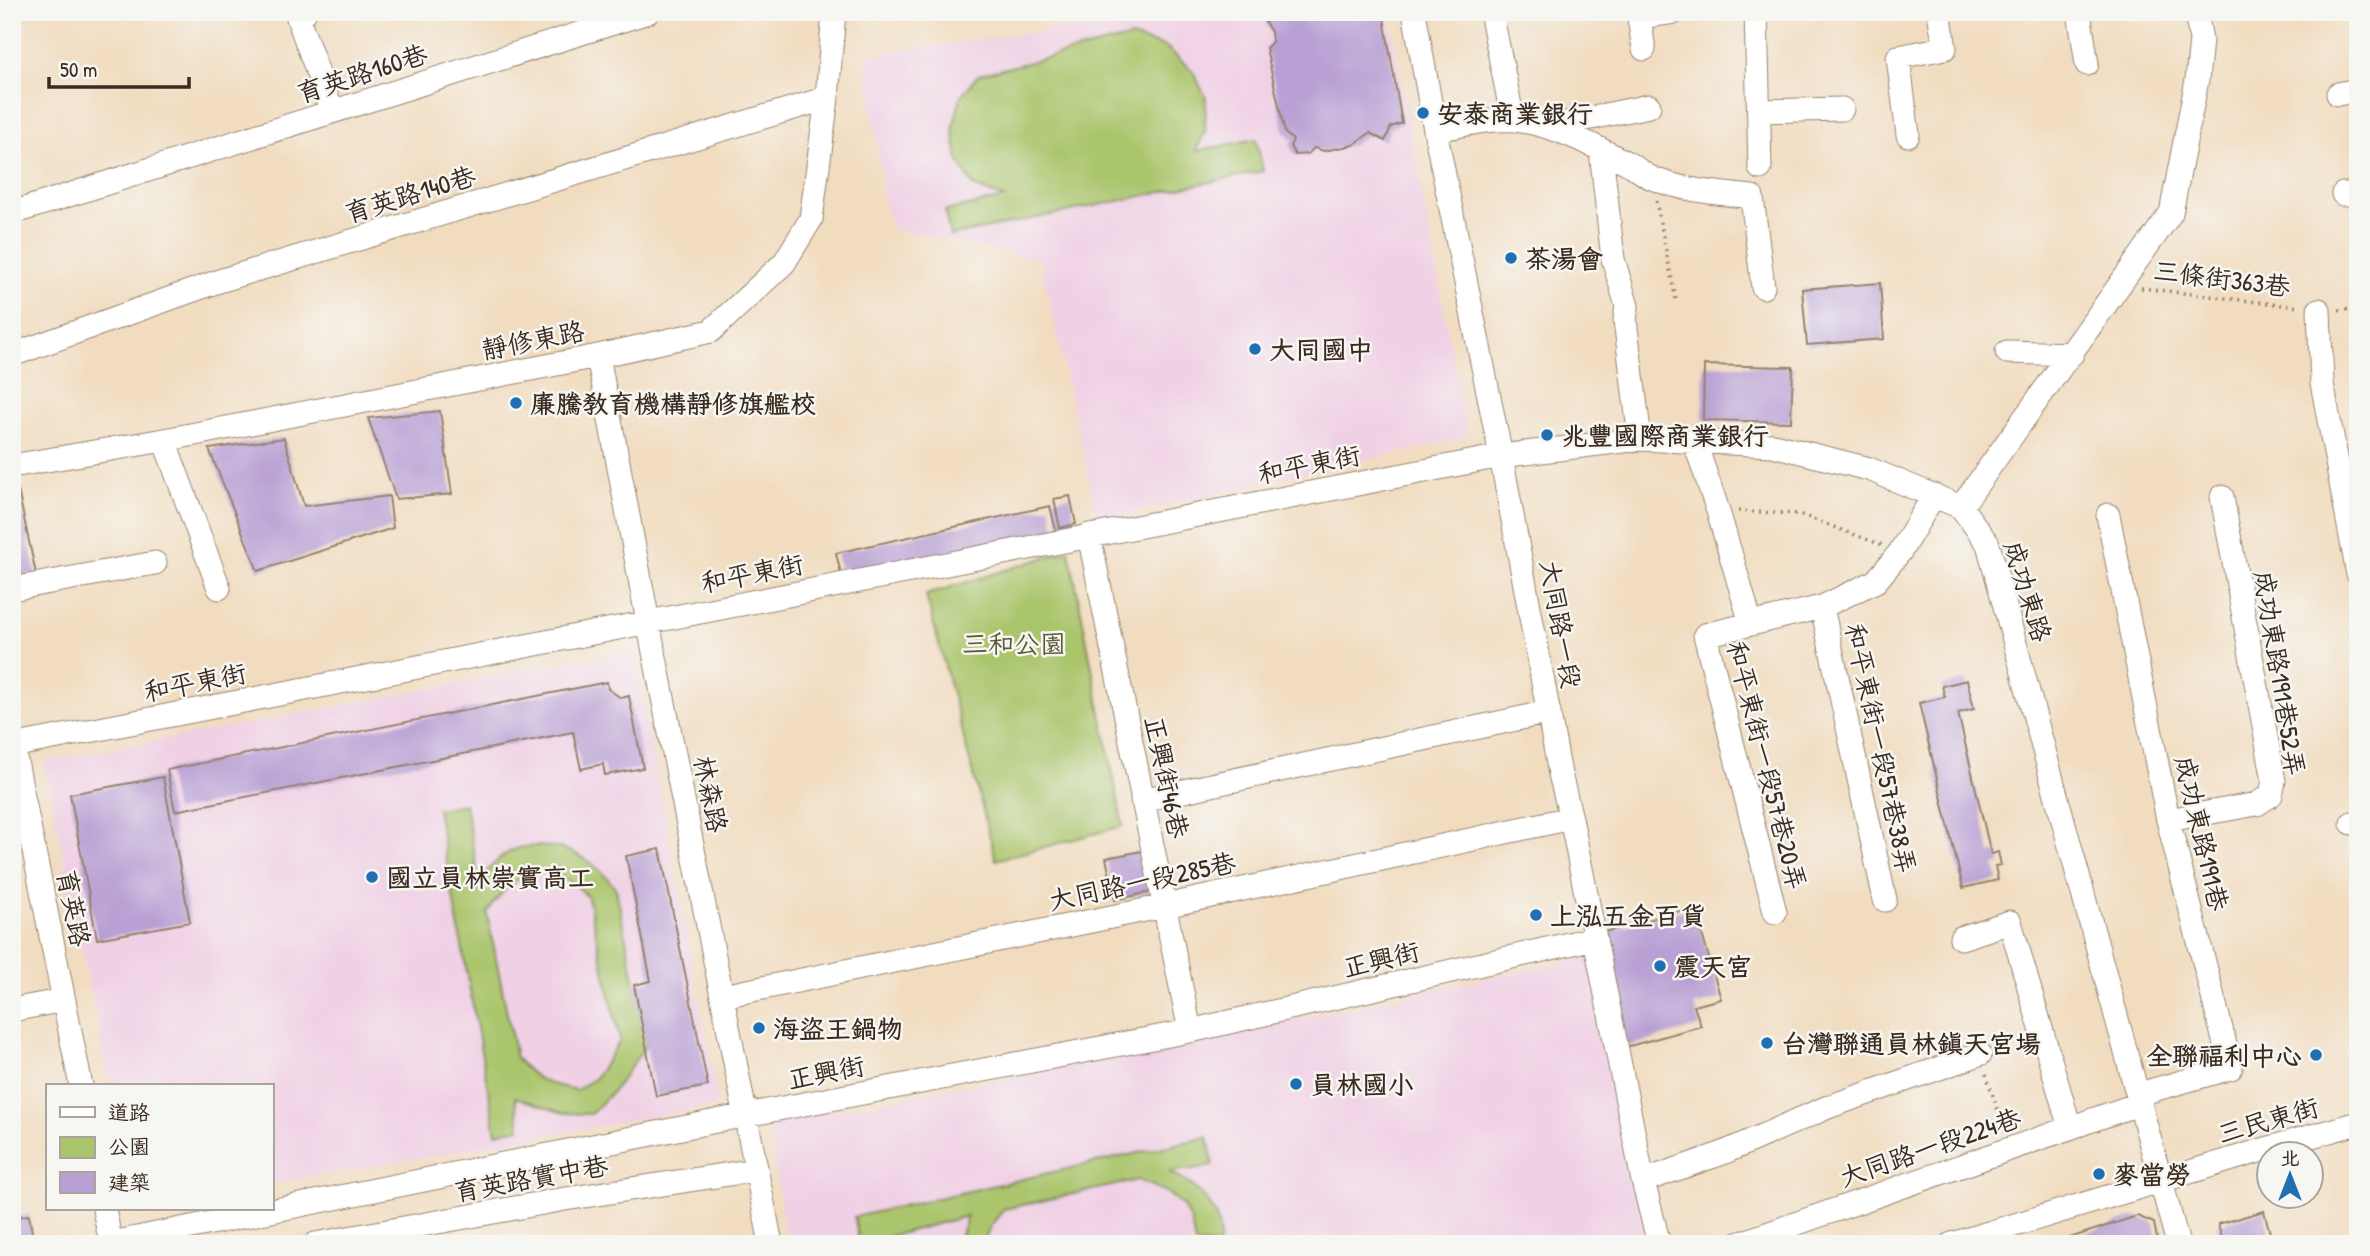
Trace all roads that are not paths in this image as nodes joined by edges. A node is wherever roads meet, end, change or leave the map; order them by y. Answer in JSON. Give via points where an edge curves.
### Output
{"nodes":[{"id":1,"x":305,"y":12,"type":"edge"},
{"id":2,"x":648,"y":12,"type":"edge"},
{"id":3,"x":834,"y":12,"type":"edge"},
{"id":4,"x":1414,"y":12,"type":"edge"},
{"id":5,"x":1491,"y":12,"type":"edge"},
{"id":6,"x":1675,"y":12,"type":"edge"},
{"id":7,"x":1756,"y":12,"type":"edge"},
{"id":8,"x":1939,"y":12,"type":"edge"},
{"id":9,"x":2079,"y":12,"type":"edge"},
{"id":10,"x":2196,"y":12,"type":"edge"},
{"id":11,"x":1639,"y":15,"type":"edge"},
{"id":12,"x":1644,"y":49,"type":"dead end"},
{"id":13,"x":2087,"y":64,"type":"dead end"},
{"id":14,"x":827,"y":98,"type":"junction"},
{"id":15,"x":1649,"y":106,"type":"dead end"},
{"id":16,"x":1842,"y":109,"type":"dead end"},
{"id":17,"x":1759,"y":111,"type":"junction"},
{"id":18,"x":332,"y":112,"type":"junction"},
{"id":19,"x":1513,"y":120,"type":"junction"},
{"id":20,"x":1547,"y":127,"type":"junction"},
{"id":21,"x":1435,"y":130,"type":"junction"},
{"id":22,"x":1908,"y":135,"type":"dead end"},
{"id":23,"x":1601,"y":151,"type":"junction"},
{"id":24,"x":1760,"y":169,"type":"dead end"},
{"id":25,"x":12,"y":213,"type":"edge"},
{"id":26,"x":1763,"y":287,"type":"dead end"},
{"id":27,"x":2319,"y":310,"type":"road end"},
{"id":28,"x":2007,"y":352,"type":"dead end"},
{"id":29,"x":2072,"y":354,"type":"junction"},
{"id":30,"x":12,"y":355,"type":"edge"},
{"id":31,"x":598,"y":356,"type":"junction"},
{"id":32,"x":1640,"y":439,"type":"junction"},
{"id":33,"x":164,"y":440,"type":"junction"},
{"id":34,"x":1694,"y":440,"type":"junction"},
{"id":35,"x":1502,"y":456,"type":"junction"},
{"id":36,"x":12,"y":466,"type":"edge"},
{"id":37,"x":2348,"y":470,"type":"edge"},
{"id":38,"x":1934,"y":495,"type":"junction"},
{"id":39,"x":2222,"y":496,"type":"dead end"},
{"id":40,"x":1961,"y":507,"type":"junction"},
{"id":41,"x":2108,"y":515,"type":"dead end"},
{"id":42,"x":1089,"y":535,"type":"junction"},
{"id":43,"x":155,"y":563,"type":"dead end"},
{"id":44,"x":2358,"y":574,"type":"edge"},
{"id":45,"x":12,"y":589,"type":"edge"},
{"id":46,"x":219,"y":589,"type":"dead end"},
{"id":47,"x":1822,"y":607,"type":"junction"},
{"id":48,"x":648,"y":622,"type":"junction"},
{"id":49,"x":1751,"y":624,"type":"junction"},
{"id":50,"x":1549,"y":712,"type":"junction"},
{"id":51,"x":13,"y":744,"type":"edge"},
{"id":52,"x":1142,"y":800,"type":"junction"},
{"id":53,"x":1571,"y":818,"type":"junction"},
{"id":54,"x":2168,"y":820,"type":"junction"},
{"id":55,"x":1885,"y":900,"type":"dead end"},
{"id":56,"x":1165,"y":906,"type":"junction"},
{"id":57,"x":1775,"y":912,"type":"dead end"},
{"id":58,"x":1961,"y":938,"type":"dead end"},
{"id":59,"x":1595,"y":939,"type":"junction"},
{"id":60,"x":723,"y":996,"type":"junction"},
{"id":61,"x":64,"y":1000,"type":"junction"},
{"id":62,"x":12,"y":1010,"type":"edge"},
{"id":63,"x":1190,"y":1031,"type":"junction"},
{"id":64,"x":1980,"y":1054,"type":"road end"},
{"id":65,"x":80,"y":1084,"type":"edge"},
{"id":66,"x":2139,"y":1099,"type":"junction"},
{"id":67,"x":746,"y":1115,"type":"junction"},
{"id":68,"x":2358,"y":1123,"type":"edge"},
{"id":69,"x":2070,"y":1128,"type":"junction"},
{"id":70,"x":756,"y":1170,"type":"junction"},
{"id":71,"x":2162,"y":1180,"type":"junction"},
{"id":72,"x":1643,"y":1181,"type":"junction"},
{"id":73,"x":104,"y":1210,"type":"edge"},
{"id":74,"x":110,"y":1243,"type":"edge"},
{"id":75,"x":315,"y":1244,"type":"edge"},
{"id":76,"x":771,"y":1244,"type":"edge"},
{"id":77,"x":1659,"y":1244,"type":"edge"},
{"id":78,"x":1738,"y":1244,"type":"edge"},
{"id":79,"x":1952,"y":1244,"type":"edge"},
{"id":80,"x":2178,"y":1244,"type":"edge"}],
"edges":[{"from":1,"to":18,"type":"street","via":[[298,18]]},
{"from":2,"to":18,"type":"street","name":"育英路160巷"},
{"from":3,"to":14,"type":"street","name":"靜修東路"},
{"from":4,"to":21,"type":"street","name":"大同路一段"},
{"from":5,"to":19,"type":"street"},
{"from":6,"to":11,"type":"street"},
{"from":7,"to":17,"type":"street"},
{"from":8,"to":22,"type":"street","via":[[1945,48],[1898,57]]},
{"from":9,"to":13,"type":"street"},
{"from":10,"to":29,"type":"street","via":[[2201,40],[2197,80],[2171,213]]},
{"from":11,"to":12,"type":"street"},
{"from":14,"to":30,"type":"street","name":"育英路140巷","via":[[219,281]]},
{"from":14,"to":31,"type":"street","name":"靜修東路","via":[[811,219],[784,262],[711,331]]},
{"from":15,"to":20,"type":"street"},
{"from":16,"to":17,"type":"street"},
{"from":17,"to":24,"type":"street"},
{"from":18,"to":25,"type":"street","name":"育英路160巷"},
{"from":19,"to":20,"type":"street"},
{"from":19,"to":21,"type":"street"},
{"from":20,"to":23,"type":"street"},
{"from":21,"to":35,"type":"street","name":"大同路一段"},
{"from":23,"to":26,"type":"street","via":[[1652,178],[1752,197]]},
{"from":23,"to":32,"type":"street","via":[[1613,259],[1627,306]]},
{"from":27,"to":37,"type":"street","via":[[2322,383]]},
{"from":28,"to":29,"type":"street"},
{"from":29,"to":40,"type":"street"},
{"from":31,"to":33,"type":"street","name":"靜修東路"},
{"from":31,"to":48,"type":"street","name":"林森路"},
{"from":32,"to":34,"type":"street","name":"和平東街"},
{"from":32,"to":35,"type":"street","name":"和平東街"},
{"from":33,"to":36,"type":"street","name":"靜修東路"},
{"from":33,"to":46,"type":"street"},
{"from":34,"to":38,"type":"street","name":"和平東街","via":[[1773,445],[1869,469]]},
{"from":34,"to":49,"type":"street"},
{"from":35,"to":42,"type":"street","name":"和平東街"},
{"from":35,"to":50,"type":"street","name":"大同路一段"},
{"from":37,"to":44,"type":"street"},
{"from":38,"to":40,"type":"street","name":"和平東街"},
{"from":38,"to":47,"type":"street","via":[[1900,552],[1876,581]]},
{"from":39,"to":54,"type":"street","name":"成功東路191巷52弄","via":[[2274,781],[2271,795],[2257,804]]},
{"from":40,"to":66,"type":"street","name":"成功東路","via":[[1987,544],[2002,591]]},
{"from":41,"to":54,"type":"street","name":"成功東路191巷"},
{"from":42,"to":48,"type":"street","name":"和平東街"},
{"from":42,"to":52,"type":"street","name":"正興街46巷"},
{"from":43,"to":45,"type":"street"},
{"from":47,"to":49,"type":"street"},
{"from":47,"to":55,"type":"street","name":"和平東街一段57巷38弄"},
{"from":48,"to":51,"type":"street","name":"和平東街"},
{"from":48,"to":60,"type":"street","name":"林森路"},
{"from":49,"to":57,"type":"street","name":"和平東街一段57巷20弄","via":[[1705,635]]},
{"from":50,"to":52,"type":"street"},
{"from":50,"to":53,"type":"street","name":"大同路一段"},
{"from":51,"to":61,"type":"street","name":"育英路"},
{"from":52,"to":56,"type":"street","name":"正興街46巷"},
{"from":53,"to":56,"type":"street","name":"大同路一段285巷"},
{"from":53,"to":59,"type":"street","name":"大同路一段"},
{"from":54,"to":66,"type":"street","name":"成功東路191巷","via":[[2231,1068]]},
{"from":56,"to":60,"type":"street","name":"大同路一段285巷"},
{"from":56,"to":63,"type":"street","name":"正興街46巷"},
{"from":58,"to":69,"type":"street","via":[[2010,922]]},
{"from":59,"to":63,"type":"street","name":"正興街"},
{"from":59,"to":72,"type":"street","name":"大同路一段"},
{"from":60,"to":67,"type":"street","name":"林森路"},
{"from":61,"to":62,"type":"street"},
{"from":61,"to":65,"type":"street","name":"育英路"},
{"from":63,"to":67,"type":"street","name":"正興街"},
{"from":64,"to":72,"type":"street","via":[[1828,1107],[1723,1153]]},
{"from":66,"to":69,"type":"street","name":"大同路一段224巷"},
{"from":66,"to":71,"type":"street","name":"成功東路"},
{"from":67,"to":70,"type":"street","name":"林森路"},
{"from":67,"to":74,"type":"street","name":"正興街"},
{"from":68,"to":71,"type":"street","name":"三民東街"},
{"from":69,"to":78,"type":"street","name":"大同路一段224巷"},
{"from":70,"to":75,"type":"street","name":"育英路實中巷"},
{"from":70,"to":76,"type":"street","name":"林森路"},
{"from":71,"to":79,"type":"street","name":"三民東街"},
{"from":71,"to":80,"type":"street","name":"成功東路"},
{"from":72,"to":77,"type":"street","name":"大同路一段"},
{"from":73,"to":74,"type":"street"}]}
